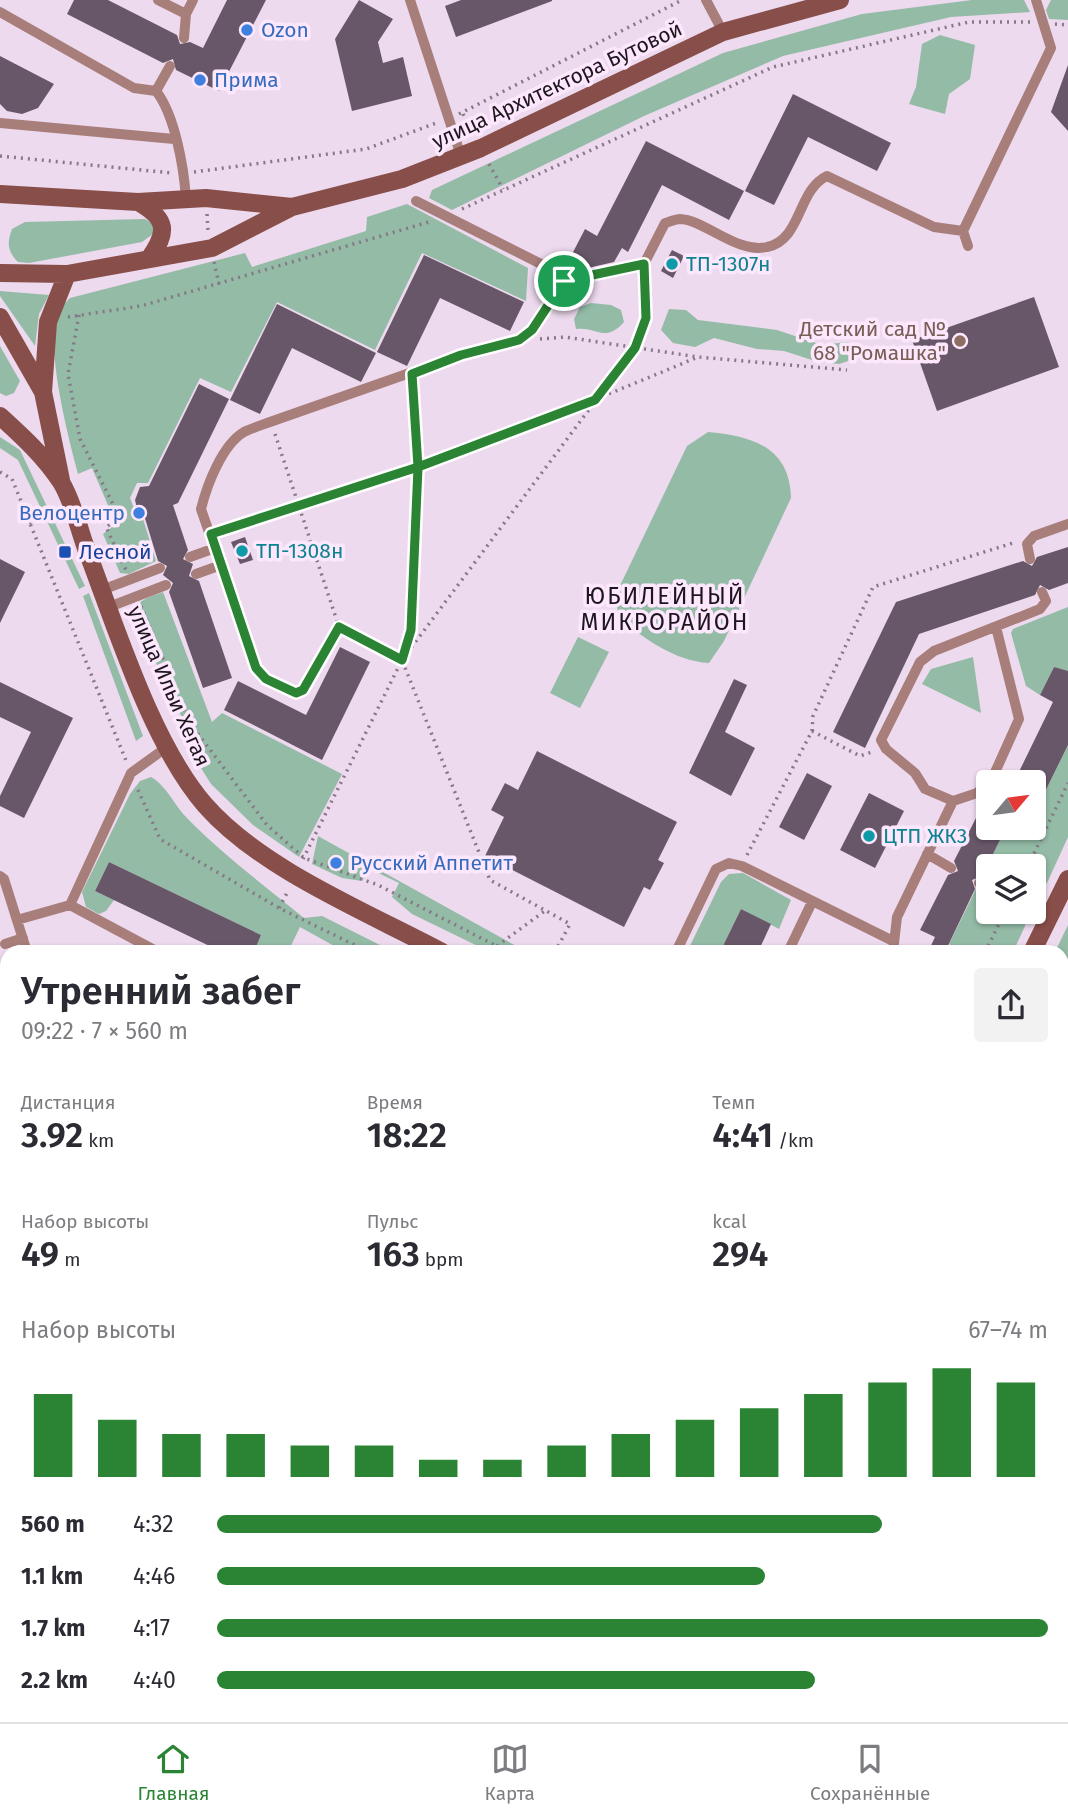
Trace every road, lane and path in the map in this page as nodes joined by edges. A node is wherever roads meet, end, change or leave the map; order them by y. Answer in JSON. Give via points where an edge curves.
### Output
{"nodes":[{"id":1,"x":158,"y":0,"type":"edge"},
{"id":2,"x":193,"y":0,"type":"edge"},
{"id":3,"x":410,"y":0,"type":"edge"},
{"id":4,"x":682,"y":0,"type":"edge"},
{"id":5,"x":706,"y":0,"type":"edge"},
{"id":6,"x":839,"y":0,"type":"edge"},
{"id":7,"x":1036,"y":0,"type":"edge"},
{"id":8,"x":0,"y":12,"type":"edge"},
{"id":9,"x":186,"y":14,"type":"junction"},
{"id":10,"x":1042,"y":24,"type":"junction"},
{"id":11,"x":1068,"y":25,"type":"edge"},
{"id":12,"x":723,"y":32,"type":"junction"},
{"id":13,"x":184,"y":38,"type":"dead end"},
{"id":14,"x":170,"y":66,"type":"dead end"},
{"id":15,"x":156,"y":91,"type":"junction"},
{"id":16,"x":447,"y":119,"type":"junction"},
{"id":17,"x":0,"y":123,"type":"edge"},
{"id":18,"x":174,"y":139,"type":"junction"},
{"id":19,"x":0,"y":156,"type":"edge"},
{"id":20,"x":461,"y":156,"type":"junction"},
{"id":21,"x":184,"y":173,"type":"junction"},
{"id":22,"x":0,"y":194,"type":"edge"},
{"id":23,"x":186,"y":198,"type":"junction"},
{"id":24,"x":416,"y":201,"type":"dead end"},
{"id":25,"x":138,"y":202,"type":"junction"},
{"id":26,"x":292,"y":207,"type":"junction"},
{"id":27,"x":206,"y":210,"type":"dead end"},
{"id":28,"x":445,"y":218,"type":"junction"},
{"id":29,"x":963,"y":230,"type":"junction"},
{"id":30,"x":209,"y":236,"type":"dead end"},
{"id":31,"x":968,"y":246,"type":"dead end"},
{"id":32,"x":149,"y":258,"type":"junction"},
{"id":33,"x":214,"y":259,"type":"dead end"},
{"id":34,"x":644,"y":264,"type":"junction"},
{"id":35,"x":0,"y":273,"type":"edge"},
{"id":36,"x":67,"y":274,"type":"junction"},
{"id":37,"x":564,"y":281,"type":"junction"},
{"id":38,"x":219,"y":284,"type":"junction"},
{"id":39,"x":141,"y":306,"type":"dead end"},
{"id":40,"x":79,"y":315,"type":"dead end"},
{"id":41,"x":0,"y":317,"type":"edge"},
{"id":42,"x":519,"y":340,"type":"junction"},
{"id":43,"x":635,"y":348,"type":"junction"},
{"id":44,"x":698,"y":357,"type":"junction"},
{"id":45,"x":847,"y":370,"type":"dead end"},
{"id":46,"x":412,"y":374,"type":"junction"},
{"id":47,"x":43,"y":392,"type":"junction"},
{"id":48,"x":595,"y":400,"type":"junction"},
{"id":49,"x":0,"y":416,"type":"edge"},
{"id":50,"x":271,"y":422,"type":"junction"},
{"id":51,"x":418,"y":467,"type":"junction"},
{"id":52,"x":62,"y":483,"type":"junction"},
{"id":53,"x":126,"y":508,"type":"dead end"},
{"id":54,"x":301,"y":508,"type":"junction"},
{"id":55,"x":117,"y":512,"type":"junction"},
{"id":56,"x":1068,"y":524,"type":"edge"},
{"id":57,"x":211,"y":534,"type":"junction"},
{"id":58,"x":1034,"y":537,"type":"junction"},
{"id":59,"x":215,"y":548,"type":"junction"},
{"id":60,"x":190,"y":557,"type":"dead end"},
{"id":61,"x":1030,"y":559,"type":"dead end"},
{"id":62,"x":221,"y":565,"type":"junction"},
{"id":63,"x":160,"y":568,"type":"dead end"},
{"id":64,"x":196,"y":574,"type":"dead end"},
{"id":65,"x":130,"y":579,"type":"junction"},
{"id":66,"x":166,"y":585,"type":"dead end"},
{"id":67,"x":102,"y":590,"type":"junction"},
{"id":68,"x":1042,"y":592,"type":"dead end"},
{"id":69,"x":137,"y":595,"type":"junction"},
{"id":70,"x":108,"y":607,"type":"junction"},
{"id":71,"x":996,"y":626,"type":"junction"},
{"id":72,"x":339,"y":627,"type":"junction"},
{"id":73,"x":402,"y":660,"type":"junction"},
{"id":74,"x":316,"y":668,"type":"joint"},
{"id":75,"x":812,"y":731,"type":"junction"},
{"id":76,"x":881,"y":740,"type":"junction"},
{"id":77,"x":167,"y":747,"type":"junction"},
{"id":78,"x":1068,"y":783,"type":"edge"},
{"id":79,"x":953,"y":801,"type":"junction"},
{"id":80,"x":1034,"y":854,"type":"edge"},
{"id":81,"x":928,"y":855,"type":"junction"},
{"id":82,"x":304,"y":858,"type":"junction"},
{"id":83,"x":742,"y":866,"type":"junction"},
{"id":84,"x":951,"y":868,"type":"dead end"},
{"id":85,"x":296,"y":875,"type":"junction"},
{"id":86,"x":0,"y":877,"type":"edge"},
{"id":87,"x":1068,"y":879,"type":"edge"},
{"id":88,"x":812,"y":902,"type":"junction"},
{"id":89,"x":70,"y":905,"type":"junction"},
{"id":90,"x":1046,"y":907,"type":"edge"},
{"id":91,"x":279,"y":908,"type":"dead end"},
{"id":92,"x":546,"y":910,"type":"junction"},
{"id":93,"x":17,"y":920,"type":"junction"},
{"id":94,"x":999,"y":924,"type":"edge"},
{"id":95,"x":1039,"y":924,"type":"edge"},
{"id":96,"x":23,"y":938,"type":"junction"},
{"id":97,"x":5,"y":944,"type":"dead end"},
{"id":98,"x":25,"y":945,"type":"edge"},
{"id":99,"x":145,"y":945,"type":"edge"},
{"id":100,"x":429,"y":945,"type":"edge"},
{"id":101,"x":494,"y":945,"type":"edge"},
{"id":102,"x":497,"y":945,"type":"edge"},
{"id":103,"x":559,"y":945,"type":"edge"},
{"id":104,"x":679,"y":945,"type":"edge"},
{"id":105,"x":791,"y":945,"type":"edge"},
{"id":106,"x":889,"y":945,"type":"edge"},
{"id":107,"x":893,"y":945,"type":"edge"},
{"id":108,"x":988,"y":945,"type":"edge"},
{"id":109,"x":1034,"y":945,"type":"edge"}],
"edges":[{"from":1,"to":9,"type":"lane"},
{"from":2,"to":9,"type":"lane"},
{"from":3,"to":16,"type":"lane"},
{"from":4,"to":16,"type":"path"},
{"from":5,"to":12,"type":"lane"},
{"from":6,"to":12,"type":"main road","name":"улица Архитектора Бутовой"},
{"from":7,"to":10,"type":"lane"},
{"from":8,"to":15,"type":"lane","via":[[135,88]]},
{"from":9,"to":13,"type":"lane"},
{"from":10,"to":11,"type":"path"},
{"from":10,"to":28,"type":"path","via":[[1018,19],[969,22],[773,67]]},
{"from":10,"to":29,"type":"lane","via":[[1051,48]]},
{"from":12,"to":20,"type":"main road","name":"улица Архитектора Бутовой"},
{"from":14,"to":15,"type":"lane"},
{"from":15,"to":18,"type":"lane","via":[[166,104]]},
{"from":16,"to":20,"type":"lane"},
{"from":16,"to":21,"type":"path","via":[[366,149]]},
{"from":17,"to":18,"type":"lane"},
{"from":18,"to":21,"type":"lane"},
{"from":19,"to":21,"type":"path"},
{"from":20,"to":26,"type":"main road","name":"улица Архитектора Бутовой","via":[[402,179]]},
{"from":21,"to":23,"type":"lane"},
{"from":22,"to":25,"type":"main road","name":"улица Архитектора Бутовой"},
{"from":23,"to":25,"type":"main road","name":"улица Архитектора Бутовой"},
{"from":23,"to":26,"type":"main road","name":"улица Архитектора Бутовой"},
{"from":24,"to":28,"type":"lane"},
{"from":25,"to":32,"type":"main road","via":[[155,212],[163,226],[160,243]]},
{"from":26,"to":32,"type":"main road","name":"улица Архитектора Бутовой","via":[[212,248]]},
{"from":27,"to":30,"type":"path"},
{"from":28,"to":37,"type":"lane","via":[[549,268]]},
{"from":28,"to":38,"type":"path"},
{"from":29,"to":31,"type":"lane"},
{"from":29,"to":34,"type":"lane","via":[[934,228],[827,176],[814,182],[787,236],[767,247],[737,244],[681,219],[665,223]]},
{"from":32,"to":36,"type":"main road","name":"улица Архитектора Бутовой"},
{"from":33,"to":38,"type":"path"},
{"from":34,"to":37,"type":"lane"},
{"from":34,"to":43,"type":"path","via":[[646,318]]},
{"from":35,"to":36,"type":"main road","name":"улица Архитектора Бутовой"},
{"from":36,"to":47,"type":"main road","via":[[48,322]]},
{"from":37,"to":42,"type":"lane","via":[[532,330]]},
{"from":38,"to":39,"type":"path"},
{"from":40,"to":55,"type":"path","via":[[68,374],[80,439]]},
{"from":41,"to":47,"type":"main road"},
{"from":42,"to":43,"type":"path","via":[[565,337]]},
{"from":42,"to":46,"type":"lane"},
{"from":43,"to":44,"type":"path"},
{"from":43,"to":48,"type":"path"},
{"from":44,"to":45,"type":"path"},
{"from":44,"to":48,"type":"path"},
{"from":46,"to":50,"type":"lane"},
{"from":46,"to":51,"type":"path"},
{"from":47,"to":52,"type":"main road"},
{"from":48,"to":51,"type":"path"},
{"from":48,"to":73,"type":"path"},
{"from":49,"to":52,"type":"main road","name":"улица Ильи Хегая","via":[[29,442]]},
{"from":50,"to":54,"type":"path"},
{"from":50,"to":57,"type":"lane","via":[[244,432],[230,444],[201,509]]},
{"from":51,"to":54,"type":"path"},
{"from":51,"to":73,"type":"path","via":[[411,630]]},
{"from":52,"to":67,"type":"main road","name":"улица Ильи Хегая"},
{"from":53,"to":55,"type":"path"},
{"from":54,"to":57,"type":"path"},
{"from":54,"to":72,"type":"path"},
{"from":55,"to":65,"type":"path","via":[[116,520],[106,527]]},
{"from":56,"to":58,"type":"lane"},
{"from":57,"to":59,"type":"lane"},
{"from":58,"to":61,"type":"lane","via":[[1027,544]]},
{"from":58,"to":75,"type":"path","via":[[873,587],[813,716]]},
{"from":59,"to":60,"type":"lane"},
{"from":59,"to":62,"type":"lane"},
{"from":62,"to":64,"type":"lane"},
{"from":62,"to":74,"type":"lane","via":[[256,668],[266,679],[296,693],[303,690]]},
{"from":63,"to":65,"type":"lane"},
{"from":65,"to":67,"type":"lane"},
{"from":66,"to":69,"type":"lane"},
{"from":67,"to":70,"type":"main road","name":"улица Ильи Хегая"},
{"from":68,"to":71,"type":"lane","via":[[1046,601],[1040,609]]},
{"from":69,"to":70,"type":"lane"},
{"from":69,"to":82,"type":"path","via":[[189,722],[267,825]]},
{"from":70,"to":77,"type":"main road","name":"улица Ильи Хегая"},
{"from":71,"to":76,"type":"lane","via":[[934,651],[920,662]]},
{"from":71,"to":79,"type":"lane","via":[[1019,719],[992,779],[978,793]]},
{"from":72,"to":73,"type":"path"},
{"from":72,"to":74,"type":"path"},
{"from":73,"to":82,"type":"path"},
{"from":73,"to":92,"type":"path","via":[[490,880]]},
{"from":75,"to":76,"type":"path","via":[[860,756],[870,755]]},
{"from":75,"to":83,"type":"path"},
{"from":76,"to":79,"type":"lane","via":[[915,772],[925,789]]},
{"from":77,"to":85,"type":"main road","name":"улица Ильи Хегая","via":[[206,806]]},
{"from":77,"to":89,"type":"lane","via":[[131,773]]},
{"from":78,"to":80,"type":"path"},
{"from":79,"to":81,"type":"lane"},
{"from":81,"to":84,"type":"lane"},
{"from":81,"to":107,"type":"lane","via":[[897,916]]},
{"from":82,"to":85,"type":"path"},
{"from":82,"to":101,"type":"path","via":[[378,886]]},
{"from":83,"to":88,"type":"lane"},
{"from":83,"to":104,"type":"lane","via":[[729,863],[716,869]]},
{"from":85,"to":91,"type":"path"},
{"from":85,"to":100,"type":"main road","name":"улица Ильи Хегая"},
{"from":86,"to":93,"type":"lane"},
{"from":87,"to":90,"type":"main road"},
{"from":88,"to":105,"type":"lane"},
{"from":88,"to":106,"type":"lane"},
{"from":89,"to":93,"type":"lane"},
{"from":89,"to":99,"type":"lane"},
{"from":92,"to":102,"type":"path"},
{"from":92,"to":103,"type":"path","via":[[570,924]]},
{"from":93,"to":96,"type":"lane"},
{"from":94,"to":108,"type":"path"},
{"from":95,"to":109,"type":"main road"},
{"from":96,"to":97,"type":"lane"},
{"from":96,"to":98,"type":"lane"}]}
